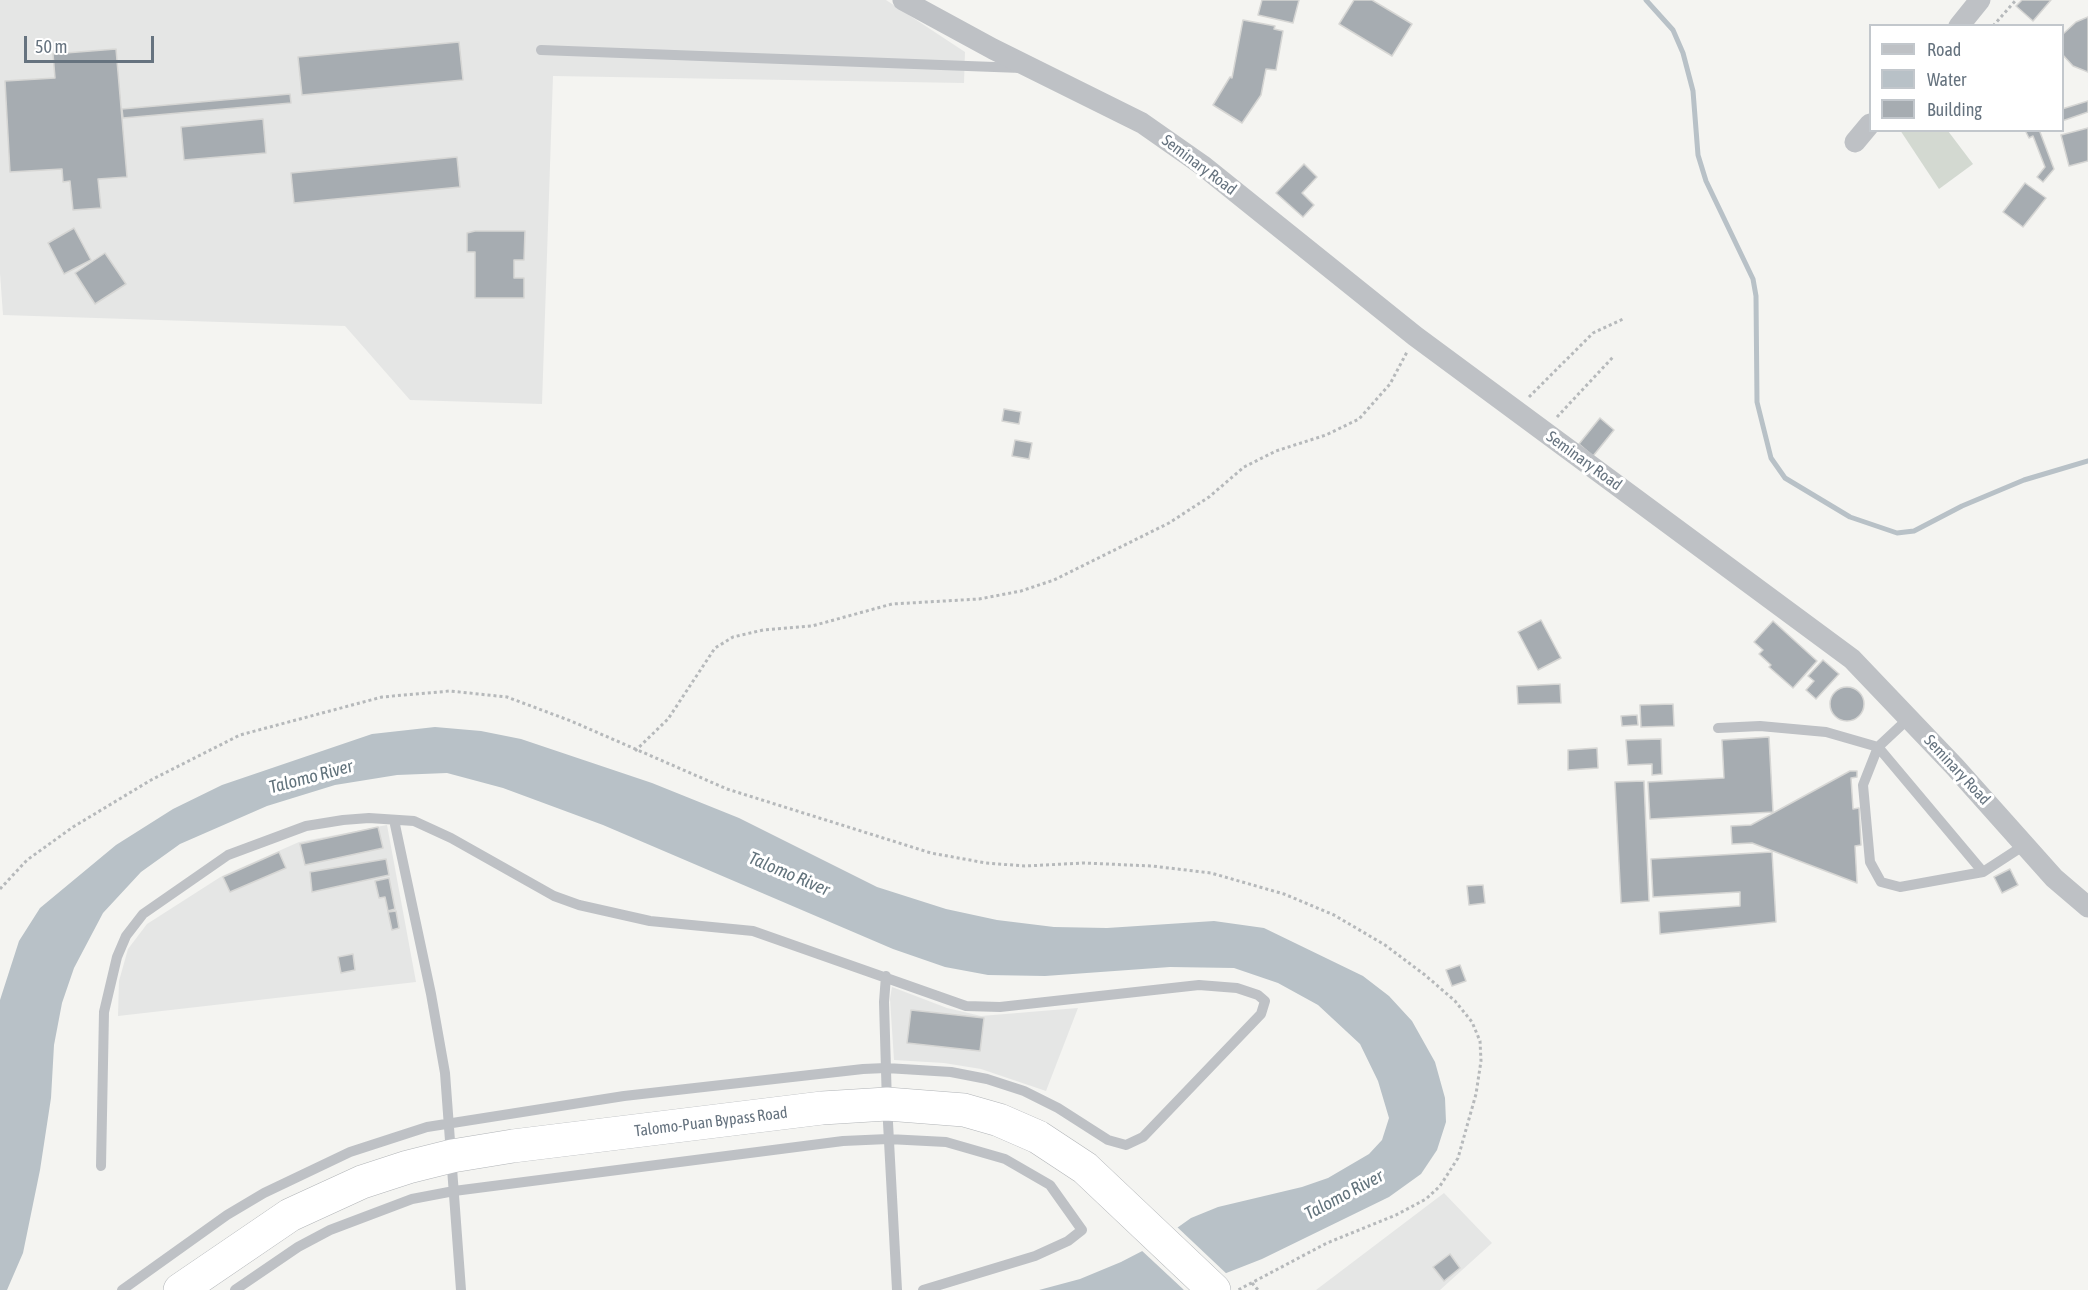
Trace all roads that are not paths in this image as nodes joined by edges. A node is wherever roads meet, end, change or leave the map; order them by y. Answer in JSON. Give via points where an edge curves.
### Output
{"nodes":[{"id":1,"x":903,"y":0,"type":"edge"},
{"id":2,"x":1980,"y":0,"type":"edge"},
{"id":3,"x":1961,"y":24,"type":"edge"},
{"id":4,"x":541,"y":50,"type":"dead end"},
{"id":5,"x":1035,"y":69,"type":"junction"},
{"id":6,"x":1869,"y":125,"type":"edge"},
{"id":7,"x":1855,"y":142,"type":"dead end"},
{"id":8,"x":1909,"y":718,"type":"junction"},
{"id":9,"x":1718,"y":728,"type":"dead end"},
{"id":10,"x":1878,"y":747,"type":"junction"},
{"id":11,"x":394,"y":820,"type":"junction"},
{"id":12,"x":2023,"y":846,"type":"junction"},
{"id":13,"x":1983,"y":872,"type":"junction"},
{"id":14,"x":2088,"y":907,"type":"edge"},
{"id":15,"x":886,"y":976,"type":"junction"},
{"id":16,"x":886,"y":1068,"type":"junction"},
{"id":17,"x":887,"y":1104,"type":"junction"},
{"id":18,"x":449,"y":1122,"type":"junction"},
{"id":19,"x":888,"y":1139,"type":"junction"},
{"id":20,"x":452,"y":1156,"type":"junction"},
{"id":21,"x":101,"y":1166,"type":"dead end"},
{"id":22,"x":454,"y":1191,"type":"junction"},
{"id":23,"x":123,"y":1290,"type":"edge"},
{"id":24,"x":180,"y":1290,"type":"edge"},
{"id":25,"x":235,"y":1290,"type":"edge"},
{"id":26,"x":461,"y":1290,"type":"edge"},
{"id":27,"x":897,"y":1290,"type":"edge"},
{"id":28,"x":923,"y":1290,"type":"edge"},
{"id":29,"x":1214,"y":1290,"type":"edge"}],
"edges":[{"from":1,"to":5,"type":"street","name":"Seminary Road"},
{"from":2,"to":3,"type":"street"},
{"from":4,"to":5,"type":"lane"},
{"from":5,"to":8,"type":"street","name":"Seminary Road","via":[[1142,123],[1202,165],[1415,336],[1852,659]]},
{"from":6,"to":7,"type":"street"},
{"from":8,"to":10,"type":"lane"},
{"from":8,"to":12,"type":"street","name":"Seminary Road"},
{"from":9,"to":10,"type":"lane","via":[[1760,726],[1826,732]]},
{"from":10,"to":13,"type":"lane"},
{"from":10,"to":13,"type":"lane","via":[[1863,785],[1870,862],[1881,882],[1900,887]]},
{"from":11,"to":15,"type":"lane","via":[[432,827],[554,896],[579,905],[650,921],[753,931]]},
{"from":11,"to":18,"type":"lane","via":[[437,1024]]},
{"from":11,"to":21,"type":"lane","via":[[343,820],[265,839],[228,855],[143,914],[126,936],[117,957],[104,1012]]},
{"from":12,"to":13,"type":"lane"},
{"from":12,"to":14,"type":"street","name":"Seminary Road"},
{"from":15,"to":16,"type":"lane"},
{"from":15,"to":16,"type":"lane","via":[[982,1008],[1199,985],[1237,988],[1262,997],[1265,1005],[1261,1014],[1143,1137],[1126,1144],[1108,1140],[1024,1091],[987,1079],[951,1072]]},
{"from":16,"to":17,"type":"lane"},
{"from":16,"to":18,"type":"lane","via":[[624,1096]]},
{"from":17,"to":19,"type":"lane"},
{"from":17,"to":20,"type":"highway","name":"Talomo-Puan Bypass Road","via":[[822,1108]]},
{"from":17,"to":29,"type":"highway","name":"Talomo-Puan Bypass Road","via":[[964,1110],[1008,1124],[1063,1151]]},
{"from":18,"to":20,"type":"lane"},
{"from":18,"to":23,"type":"lane","via":[[404,1133],[300,1173],[227,1215]]},
{"from":19,"to":22,"type":"lane","via":[[786,1147]]},
{"from":19,"to":27,"type":"lane"},
{"from":19,"to":28,"type":"lane","via":[[946,1142],[1005,1159],[1050,1185],[1082,1230],[1044,1253]]},
{"from":20,"to":22,"type":"lane"},
{"from":20,"to":24,"type":"highway","name":"Talomo-Puan Bypass Road","via":[[362,1182],[318,1201],[290,1215]]},
{"from":22,"to":25,"type":"lane","via":[[412,1199],[330,1230]]},
{"from":22,"to":26,"type":"lane"}]}
